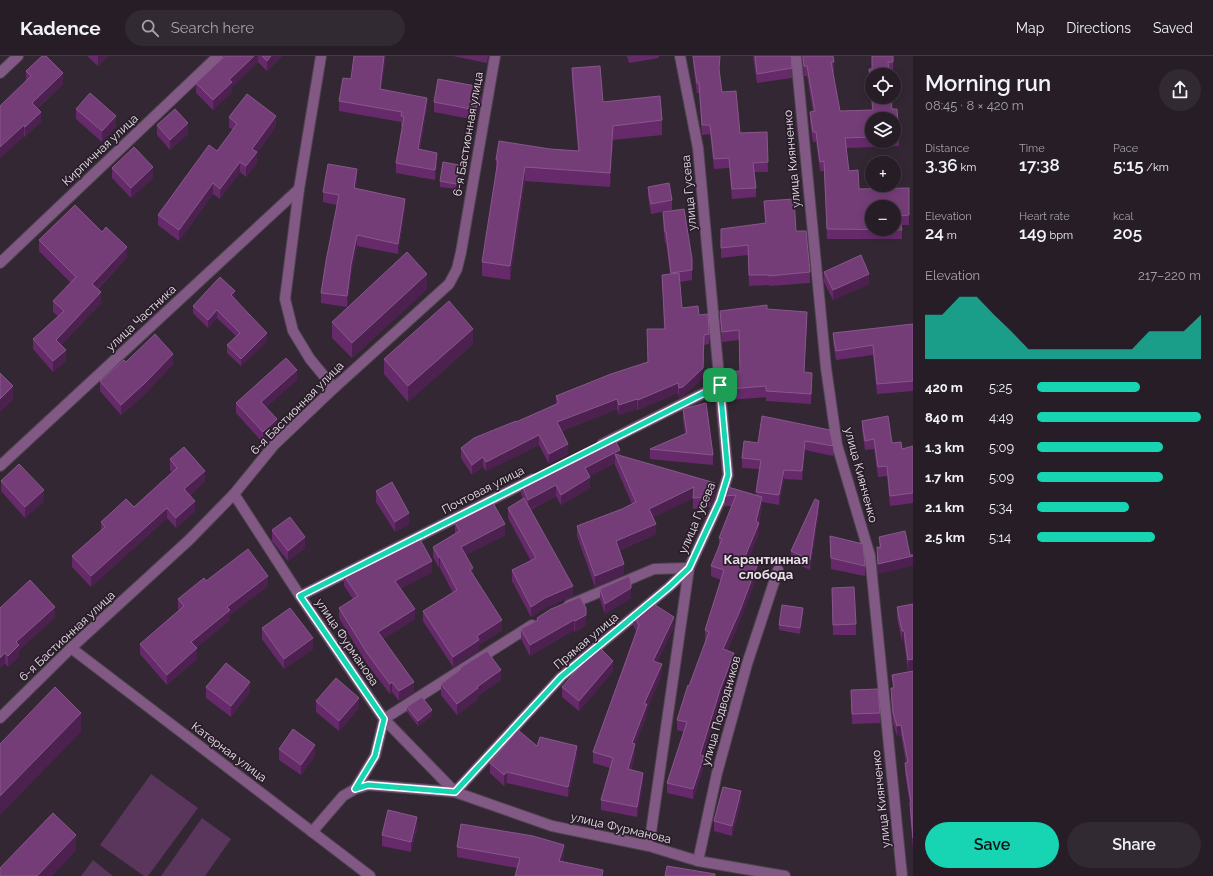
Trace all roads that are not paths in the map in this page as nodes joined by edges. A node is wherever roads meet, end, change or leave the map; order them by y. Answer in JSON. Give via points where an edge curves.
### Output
{"nodes":[{"id":1,"x":18,"y":56,"type":"edge"},
{"id":2,"x":218,"y":56,"type":"edge"},
{"id":3,"x":321,"y":56,"type":"edge"},
{"id":4,"x":495,"y":56,"type":"edge"},
{"id":5,"x":680,"y":56,"type":"edge"},
{"id":6,"x":796,"y":56,"type":"edge"},
{"id":7,"x":0,"y":73,"type":"edge"},
{"id":8,"x":299,"y":189,"type":"junction"},
{"id":9,"x":0,"y":263,"type":"edge"},
{"id":10,"x":720,"y":385,"type":"junction"},
{"id":11,"x":334,"y":388,"type":"junction"},
{"id":12,"x":592,"y":450,"type":"edge"},
{"id":13,"x":0,"y":466,"type":"edge"},
{"id":14,"x":542,"y":474,"type":"edge"},
{"id":15,"x":234,"y":494,"type":"junction"},
{"id":16,"x":689,"y":568,"type":"junction"},
{"id":17,"x":778,"y":570,"type":"dead end"},
{"id":18,"x":300,"y":596,"type":"junction"},
{"id":19,"x":562,"y":608,"type":"edge"},
{"id":20,"x":542,"y":618,"type":"edge"},
{"id":21,"x":71,"y":648,"type":"junction"},
{"id":22,"x":0,"y":718,"type":"edge"},
{"id":23,"x":384,"y":719,"type":"junction"},
{"id":24,"x":355,"y":789,"type":"junction"},
{"id":25,"x":455,"y":792,"type":"junction"},
{"id":26,"x":312,"y":832,"type":"junction"},
{"id":27,"x":650,"y":846,"type":"junction"},
{"id":28,"x":698,"y":861,"type":"junction"},
{"id":29,"x":370,"y":876,"type":"edge"},
{"id":30,"x":785,"y":876,"type":"edge"},
{"id":31,"x":902,"y":876,"type":"edge"}],
"edges":[{"from":1,"to":7,"type":"street"},
{"from":2,"to":9,"type":"street","name":"Кирпичная улица"},
{"from":3,"to":8,"type":"street"},
{"from":4,"to":11,"type":"street","name":"6-я Бастионная улица","via":[[457,269],[449,284]]},
{"from":5,"to":10,"type":"street","name":"улица Гусева","via":[[698,148]]},
{"from":6,"to":31,"type":"street","name":"улица Киянченко","via":[[826,368],[837,445],[870,556]]},
{"from":8,"to":11,"type":"street","via":[[285,299],[293,331],[310,359]]},
{"from":8,"to":13,"type":"street","name":"улица Частника"},
{"from":10,"to":12,"type":"street"},
{"from":10,"to":16,"type":"street","name":"улица Гусева","via":[[728,475],[720,501]]},
{"from":11,"to":15,"type":"street","name":"6-я Бастионная улица","via":[[274,445]]},
{"from":14,"to":18,"type":"street","name":"Почтовая улица"},
{"from":15,"to":18,"type":"street","name":"улица Фурманова"},
{"from":15,"to":21,"type":"street","name":"6-я Бастионная улица","via":[[189,540]]},
{"from":16,"to":19,"type":"street","via":[[654,569]]},
{"from":16,"to":25,"type":"street","name":"Прямая улица","via":[[561,677]]},
{"from":16,"to":27,"type":"street","name":"улица Гусева"},
{"from":17,"to":28,"type":"street","name":"улица Подводников","via":[[747,664],[717,773]]},
{"from":18,"to":23,"type":"street","name":"улица Фурманова"},
{"from":20,"to":23,"type":"street"},
{"from":21,"to":22,"type":"street","name":"6-я Бастионная улица"},
{"from":21,"to":26,"type":"street","name":"Катерная улица"},
{"from":23,"to":24,"type":"street","via":[[375,756]]},
{"from":23,"to":25,"type":"street","name":"улица Фурманова"},
{"from":24,"to":25,"type":"street","name":"улица Фурманова","via":[[376,785]]},
{"from":24,"to":26,"type":"street","name":"улица Фурманова","via":[[343,796]]},
{"from":25,"to":27,"type":"street","name":"улица Фурманова","via":[[552,826]]},
{"from":26,"to":29,"type":"street","name":"Катерная улица"},
{"from":27,"to":28,"type":"street","name":"улица Фурманова"},
{"from":28,"to":30,"type":"street","name":"улица Фурманова"}]}
